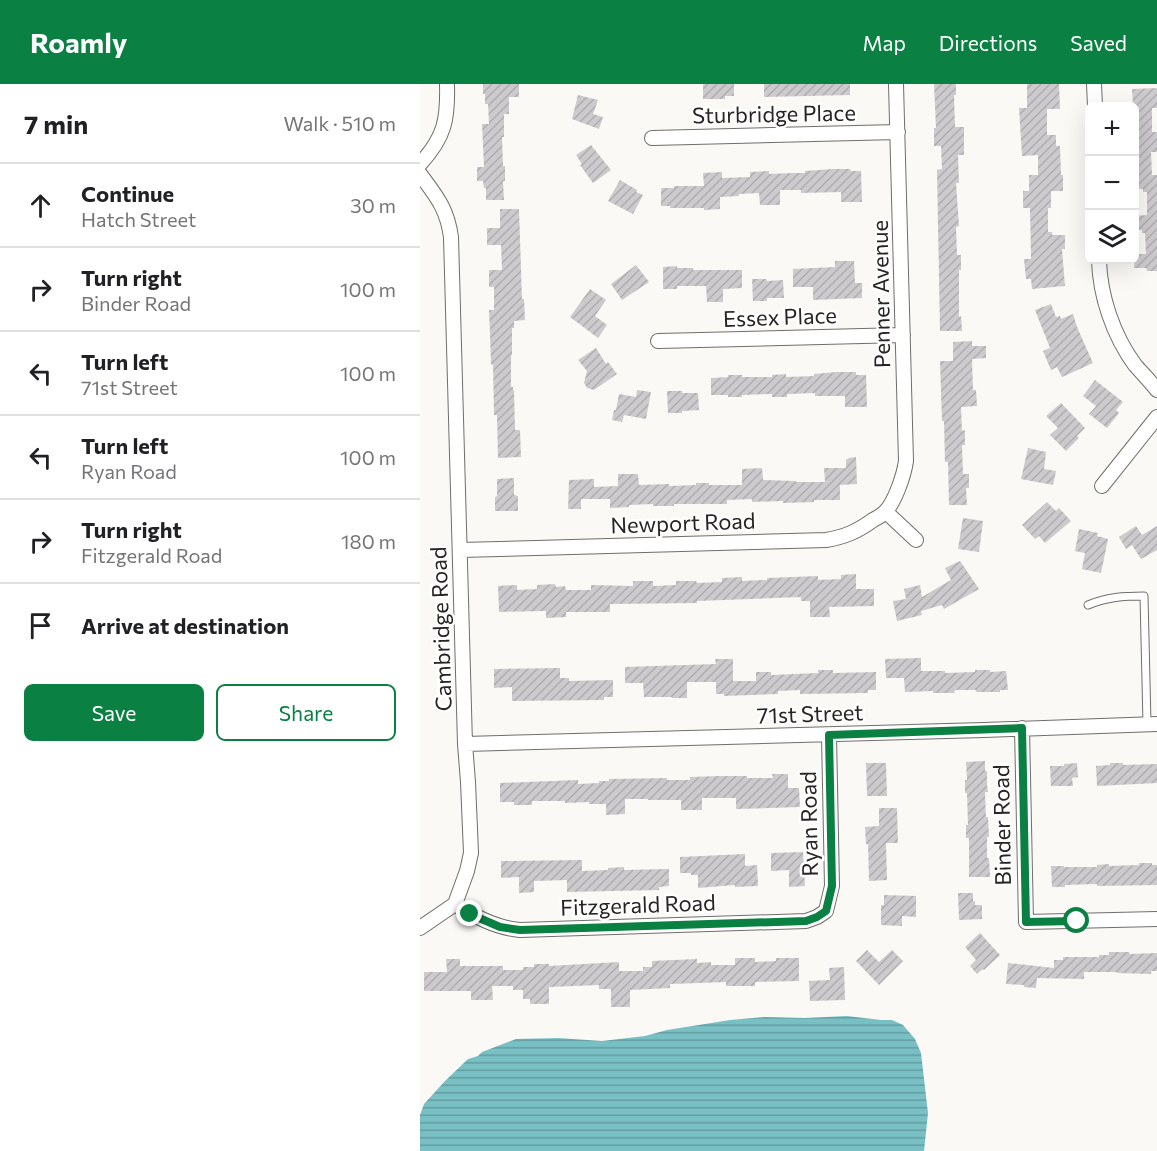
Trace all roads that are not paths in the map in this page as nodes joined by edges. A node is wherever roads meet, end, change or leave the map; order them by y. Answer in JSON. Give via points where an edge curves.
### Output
{"nodes":[{"id":1,"x":447,"y":84,"type":"edge"},
{"id":2,"x":896,"y":84,"type":"edge"},
{"id":3,"x":1094,"y":84,"type":"edge"},
{"id":4,"x":1095,"y":102,"type":"edge"},
{"id":5,"x":898,"y":132,"type":"junction"},
{"id":6,"x":652,"y":138,"type":"dead end"},
{"id":7,"x":420,"y":164,"type":"edge"},
{"id":8,"x":420,"y":174,"type":"edge"},
{"id":9,"x":1099,"y":264,"type":"edge"},
{"id":10,"x":903,"y":335,"type":"junction"},
{"id":11,"x":658,"y":341,"type":"dead end"},
{"id":12,"x":1157,"y":390,"type":"edge"},
{"id":13,"x":1157,"y":417,"type":"edge"},
{"id":14,"x":1102,"y":486,"type":"dead end"},
{"id":15,"x":889,"y":506,"type":"junction"},
{"id":16,"x":916,"y":540,"type":"dead end"},
{"id":17,"x":460,"y":550,"type":"junction"},
{"id":18,"x":1088,"y":605,"type":"dead end"},
{"id":19,"x":1152,"y":724,"type":"edge"},
{"id":20,"x":1022,"y":728,"type":"junction"},
{"id":21,"x":829,"y":735,"type":"junction"},
{"id":22,"x":465,"y":744,"type":"junction"},
{"id":23,"x":455,"y":904,"type":"junction"},
{"id":24,"x":826,"y":911,"type":"joint"},
{"id":25,"x":1157,"y":919,"type":"edge"},
{"id":26,"x":420,"y":927,"type":"edge"}],
"edges":[{"from":1,"to":7,"type":"street","via":[[444,126]]},
{"from":2,"to":5,"type":"street","name":"Penner Avenue"},
{"from":3,"to":4,"type":"street"},
{"from":5,"to":6,"type":"street","name":"Sturbridge Place"},
{"from":5,"to":10,"type":"street","name":"Penner Avenue"},
{"from":8,"to":17,"type":"street","name":"Cambridge Road","via":[[443,205],[451,237]]},
{"from":9,"to":12,"type":"street","via":[[1103,295],[1115,330],[1127,353]]},
{"from":10,"to":11,"type":"street","name":"Essex Place"},
{"from":10,"to":15,"type":"street","name":"Penner Avenue","via":[[906,461],[903,478]]},
{"from":13,"to":14,"type":"street"},
{"from":15,"to":16,"type":"street"},
{"from":15,"to":17,"type":"street","name":"Newport Road","via":[[859,530],[826,540]]},
{"from":17,"to":22,"type":"street","name":"Cambridge Road"},
{"from":18,"to":19,"type":"lane","via":[[1118,596],[1144,596]]},
{"from":19,"to":20,"type":"street","name":"71st Street"},
{"from":20,"to":21,"type":"street","name":"71st Street"},
{"from":20,"to":25,"type":"street","name":"Binder Road","via":[[1026,922]]},
{"from":21,"to":22,"type":"street","name":"71st Street"},
{"from":21,"to":24,"type":"street","name":"Ryan Road","via":[[832,886]]},
{"from":22,"to":23,"type":"street","name":"Cambridge Road","via":[[471,853]]},
{"from":23,"to":24,"type":"street","name":"Fitzgerald Road","via":[[500,927],[520,930],[806,921]]},
{"from":23,"to":26,"type":"street"}]}
